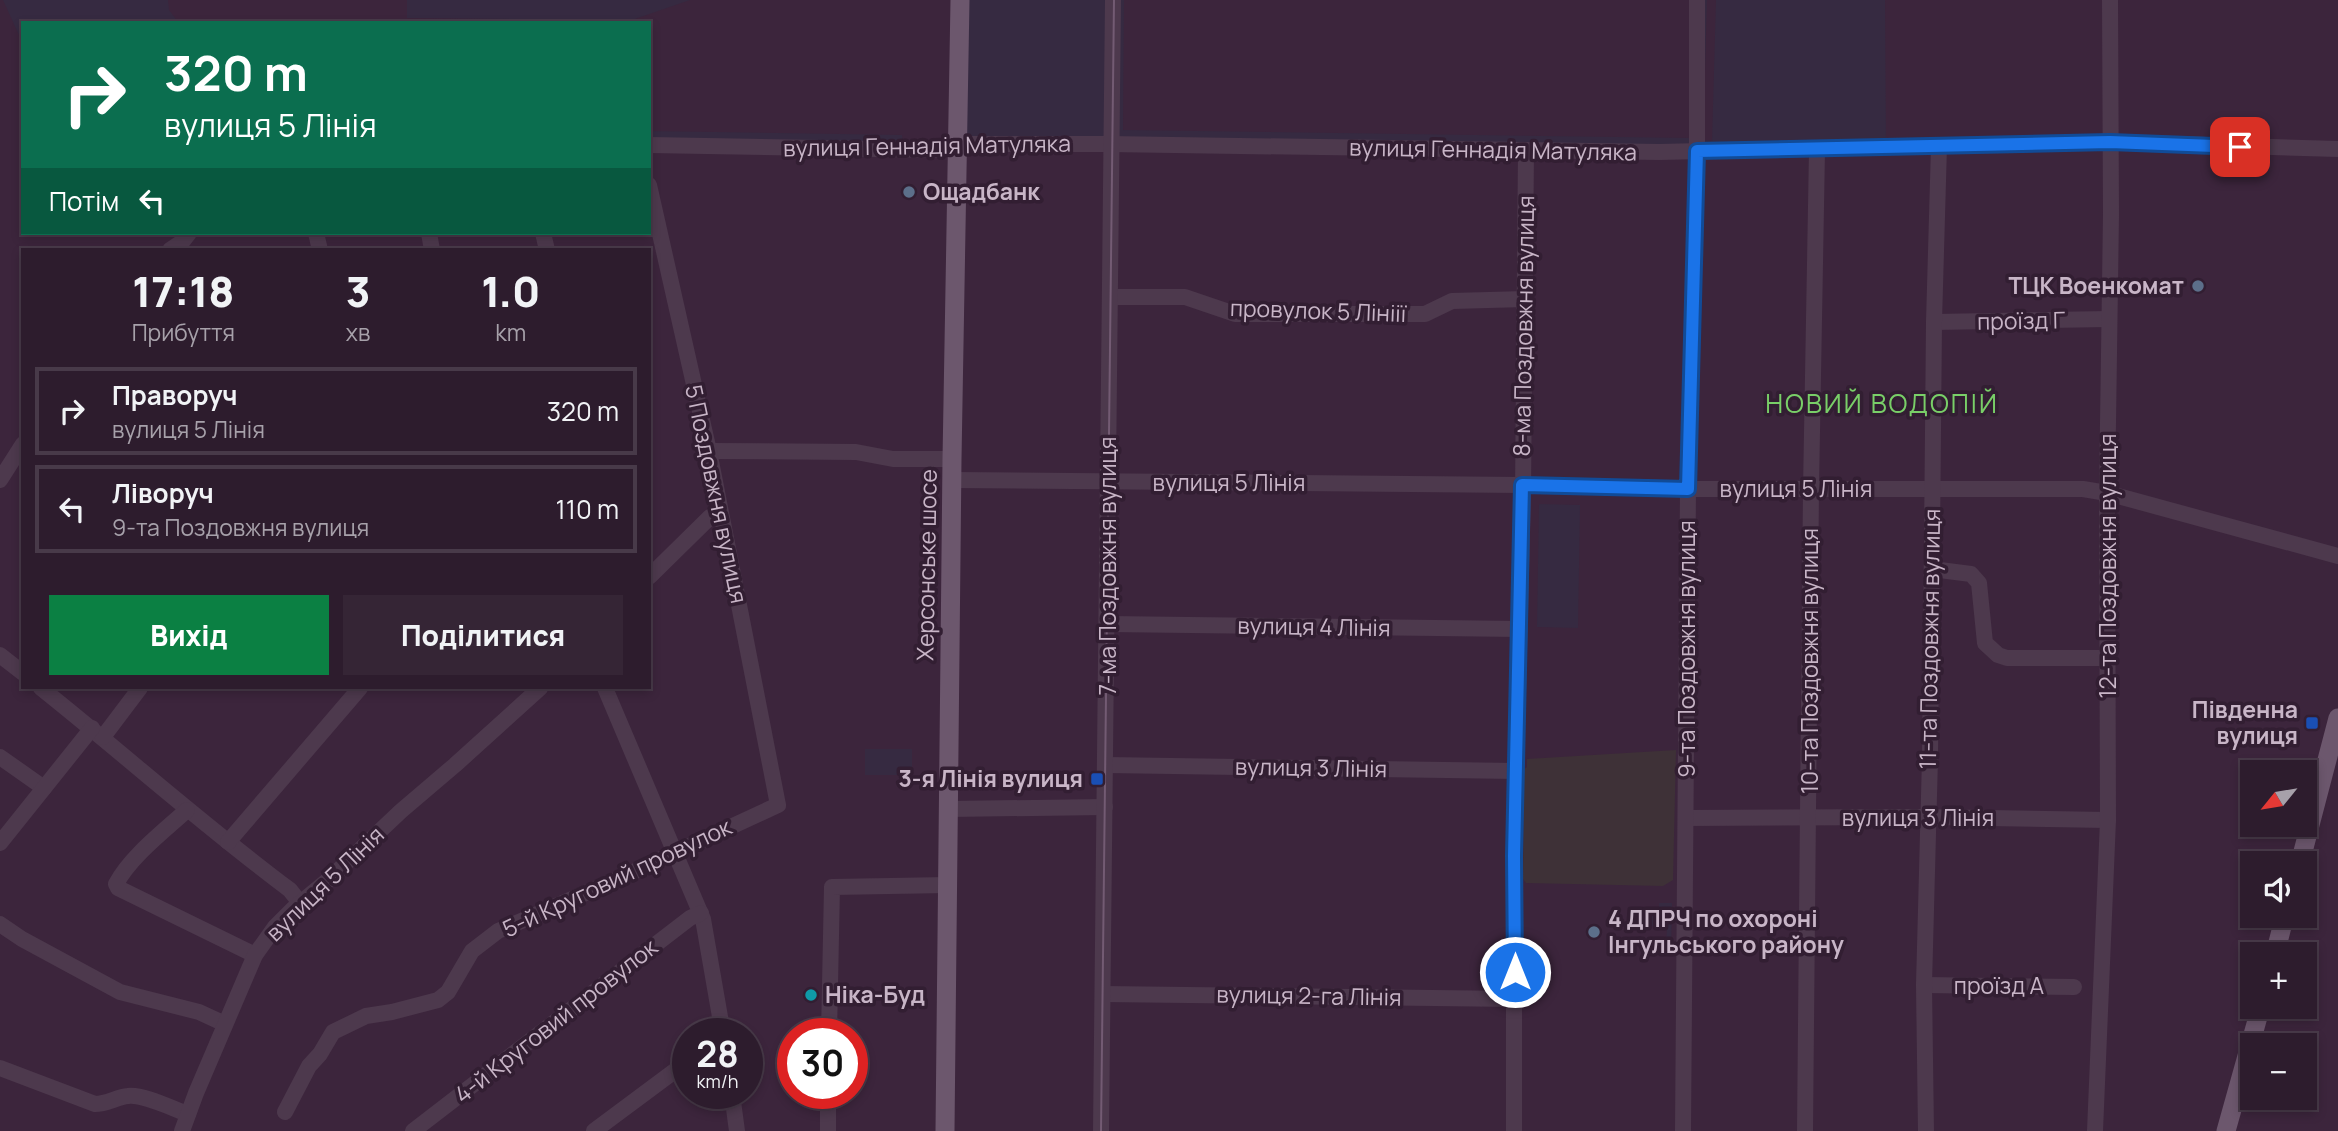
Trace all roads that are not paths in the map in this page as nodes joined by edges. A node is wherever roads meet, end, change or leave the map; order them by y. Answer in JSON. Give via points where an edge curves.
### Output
{"nodes":[{"id":1,"x":960,"y":0,"type":"edge"},
{"id":2,"x":1113,"y":0,"type":"edge"},
{"id":3,"x":1697,"y":0,"type":"edge"},
{"id":4,"x":2110,"y":0,"type":"edge"},
{"id":5,"x":2110,"y":142,"type":"junction"},
{"id":6,"x":1110,"y":144,"type":"junction"},
{"id":7,"x":651,"y":145,"type":"edge"},
{"id":8,"x":958,"y":146,"type":"junction"},
{"id":9,"x":1939,"y":146,"type":"junction"},
{"id":10,"x":2338,"y":149,"type":"edge"},
{"id":11,"x":1526,"y":150,"type":"junction"},
{"id":12,"x":1817,"y":150,"type":"junction"},
{"id":13,"x":1697,"y":151,"type":"junction"},
{"id":14,"x":651,"y":194,"type":"edge"},
{"id":15,"x":1110,"y":297,"type":"junction"},
{"id":16,"x":1525,"y":299,"type":"junction"},
{"id":17,"x":2109,"y":320,"type":"junction"},
{"id":18,"x":1934,"y":321,"type":"junction"},
{"id":19,"x":21,"y":447,"type":"edge"},
{"id":20,"x":709,"y":452,"type":"junction"},
{"id":21,"x":952,"y":459,"type":"junction"},
{"id":22,"x":0,"y":480,"type":"edge"},
{"id":23,"x":952,"y":480,"type":"junction"},
{"id":24,"x":1109,"y":482,"type":"junction"},
{"id":25,"x":1522,"y":485,"type":"junction"},
{"id":26,"x":1688,"y":489,"type":"junction"},
{"id":27,"x":1811,"y":489,"type":"junction"},
{"id":28,"x":1932,"y":489,"type":"junction"},
{"id":29,"x":2107,"y":493,"type":"junction"},
{"id":30,"x":721,"y":514,"type":"junction"},
{"id":31,"x":2338,"y":556,"type":"edge"},
{"id":32,"x":1932,"y":569,"type":"junction"},
{"id":33,"x":651,"y":575,"type":"edge"},
{"id":34,"x":1108,"y":624,"type":"junction"},
{"id":35,"x":1520,"y":629,"type":"junction"},
{"id":36,"x":0,"y":655,"type":"edge"},
{"id":37,"x":2109,"y":657,"type":"junction"},
{"id":38,"x":21,"y":671,"type":"edge"},
{"id":39,"x":42,"y":689,"type":"edge"},
{"id":40,"x":139,"y":689,"type":"edge"},
{"id":41,"x":359,"y":689,"type":"edge"},
{"id":42,"x":539,"y":689,"type":"edge"},
{"id":43,"x":606,"y":689,"type":"edge"},
{"id":44,"x":2338,"y":718,"type":"edge"},
{"id":45,"x":97,"y":732,"type":"junction"},
{"id":46,"x":0,"y":757,"type":"edge"},
{"id":47,"x":1106,"y":765,"type":"junction"},
{"id":48,"x":1516,"y":771,"type":"junction"},
{"id":49,"x":44,"y":788,"type":"junction"},
{"id":50,"x":778,"y":805,"type":"joint"},
{"id":51,"x":1105,"y":807,"type":"junction"},
{"id":52,"x":949,"y":809,"type":"junction"},
{"id":53,"x":187,"y":810,"type":"junction"},
{"id":54,"x":1928,"y":817,"type":"junction"},
{"id":55,"x":1686,"y":818,"type":"junction"},
{"id":56,"x":1809,"y":819,"type":"junction"},
{"id":57,"x":2108,"y":820,"type":"junction"},
{"id":58,"x":228,"y":842,"type":"junction"},
{"id":59,"x":0,"y":843,"type":"edge"},
{"id":60,"x":2303,"y":851,"type":"edge"},
{"id":61,"x":676,"y":852,"type":"junction"},
{"id":62,"x":948,"y":885,"type":"junction"},
{"id":63,"x":300,"y":903,"type":"junction"},
{"id":64,"x":701,"y":913,"type":"junction"},
{"id":65,"x":0,"y":924,"type":"edge"},
{"id":66,"x":255,"y":955,"type":"junction"},
{"id":67,"x":1924,"y":985,"type":"junction"},
{"id":68,"x":2074,"y":986,"type":"dead end"},
{"id":69,"x":1103,"y":994,"type":"junction"},
{"id":70,"x":1515,"y":999,"type":"junction"},
{"id":71,"x":720,"y":1018,"type":"edge"},
{"id":72,"x":829,"y":1018,"type":"edge"},
{"id":73,"x":2257,"y":1019,"type":"edge"},
{"id":74,"x":225,"y":1024,"type":"junction"},
{"id":75,"x":0,"y":1068,"type":"edge"},
{"id":76,"x":672,"y":1073,"type":"edge"},
{"id":77,"x":734,"y":1109,"type":"edge"},
{"id":78,"x":828,"y":1109,"type":"edge"},
{"id":79,"x":285,"y":1112,"type":"dead end"},
{"id":80,"x":188,"y":1114,"type":"junction"},
{"id":81,"x":182,"y":1131,"type":"edge"},
{"id":82,"x":413,"y":1131,"type":"edge"},
{"id":83,"x":594,"y":1131,"type":"edge"},
{"id":84,"x":737,"y":1131,"type":"edge"},
{"id":85,"x":828,"y":1131,"type":"edge"},
{"id":86,"x":945,"y":1131,"type":"edge"},
{"id":87,"x":1101,"y":1131,"type":"edge"},
{"id":88,"x":1514,"y":1131,"type":"edge"},
{"id":89,"x":1683,"y":1131,"type":"edge"},
{"id":90,"x":1805,"y":1131,"type":"edge"},
{"id":91,"x":1926,"y":1131,"type":"edge"},
{"id":92,"x":2095,"y":1131,"type":"edge"},
{"id":93,"x":2226,"y":1131,"type":"edge"}],
"edges":[{"from":1,"to":8,"type":"main road","name":"Херсонське шосе"},
{"from":2,"to":6,"type":"street","name":"7-ма Поздовжня вулиця"},
{"from":3,"to":13,"type":"street","name":"9-та Поздовжня вулиця"},
{"from":4,"to":5,"type":"street","name":"12-та Поздовжня вулиця"},
{"from":5,"to":9,"type":"street","name":"вулиця Геннадія Матуляка"},
{"from":5,"to":10,"type":"street","name":"вулиця Геннадія Матуляка"},
{"from":5,"to":17,"type":"street","name":"12-та Поздовжня вулиця"},
{"from":6,"to":8,"type":"street","name":"вулиця Геннадія Матуляка"},
{"from":6,"to":11,"type":"street","name":"вулиця Геннадія Матуляка"},
{"from":6,"to":15,"type":"street","name":"7-ма Поздовжня вулиця"},
{"from":7,"to":8,"type":"street","name":"вулиця Геннадія Матуляка","via":[[934,150]]},
{"from":8,"to":21,"type":"main road","name":"Херсонське шосе"},
{"from":9,"to":12,"type":"street","name":"вулиця Геннадія Матуляка"},
{"from":9,"to":18,"type":"street","name":"11-та Поздовжня вулиця"},
{"from":11,"to":13,"type":"street","name":"вулиця Геннадія Матуляка"},
{"from":11,"to":16,"type":"street","name":"8-ма Поздовжня вулиця"},
{"from":12,"to":13,"type":"street","name":"вулиця Геннадія Матуляка"},
{"from":12,"to":27,"type":"street","name":"10-та Поздовжня вулиця"},
{"from":13,"to":26,"type":"street","name":"9-та Поздовжня вулиця"},
{"from":14,"to":20,"type":"street","name":"5 Поздовжня вулиця"},
{"from":15,"to":16,"type":"street","name":"провулок 5 Лініії","via":[[1185,297],[1235,314],[1425,314],[1452,301]]},
{"from":15,"to":24,"type":"street","name":"7-ма Поздовжня вулиця"},
{"from":16,"to":25,"type":"street","name":"8-ма Поздовжня вулиця"},
{"from":17,"to":18,"type":"street","name":"проїзд Г"},
{"from":17,"to":29,"type":"street","name":"12-та Поздовжня вулиця"},
{"from":18,"to":28,"type":"street","name":"11-та Поздовжня вулиця"},
{"from":19,"to":22,"type":"street"},
{"from":20,"to":21,"type":"street","via":[[856,452],[893,459]]},
{"from":20,"to":30,"type":"street","name":"5 Поздовжня вулиця"},
{"from":21,"to":23,"type":"main road","name":"Херсонське шосе"},
{"from":23,"to":24,"type":"street","name":"вулиця 5 Лінія"},
{"from":23,"to":52,"type":"main road","name":"Херсонське шосе"},
{"from":24,"to":25,"type":"street","name":"вулиця 5 Лінія"},
{"from":24,"to":34,"type":"street","name":"7-ма Поздовжня вулиця"},
{"from":25,"to":26,"type":"street","name":"вулиця 5 Лінія"},
{"from":25,"to":35,"type":"street","name":"8-ма Поздовжня вулиця"},
{"from":26,"to":27,"type":"street","name":"вулиця 5 Лінія"},
{"from":26,"to":55,"type":"street","name":"9-та Поздовжня вулиця"},
{"from":27,"to":28,"type":"street","name":"вулиця 5 Лінія"},
{"from":27,"to":56,"type":"street","name":"10-та Поздовжня вулиця"},
{"from":28,"to":29,"type":"street","name":"вулиця 5 Лінія"},
{"from":28,"to":32,"type":"street","name":"11-та Поздовжня вулиця"},
{"from":29,"to":31,"type":"street","name":"вулиця 5 Лінія"},
{"from":29,"to":37,"type":"street","name":"12-та Поздовжня вулиця"},
{"from":30,"to":33,"type":"street","via":[[710,517]]},
{"from":30,"to":50,"type":"street","name":"5 Поздовжня вулиця"},
{"from":32,"to":37,"type":"street","via":[[1976,577],[1985,643],[1998,655]]},
{"from":32,"to":54,"type":"street","name":"11-та Поздовжня вулиця"},
{"from":34,"to":35,"type":"street","name":"вулиця 4 Лінія"},
{"from":34,"to":47,"type":"street","name":"7-ма Поздовжня вулиця"},
{"from":35,"to":48,"type":"street","name":"8-ма Поздовжня вулиця"},
{"from":36,"to":38,"type":"street"},
{"from":37,"to":57,"type":"street","name":"12-та Поздовжня вулиця"},
{"from":39,"to":45,"type":"street"},
{"from":40,"to":45,"type":"street"},
{"from":41,"to":58,"type":"street"},
{"from":42,"to":63,"type":"street","name":"вулиця 5 Лінія"},
{"from":43,"to":61,"type":"street"},
{"from":44,"to":60,"type":"main road"},
{"from":45,"to":49,"type":"street"},
{"from":45,"to":53,"type":"street"},
{"from":46,"to":49,"type":"street"},
{"from":47,"to":48,"type":"street","name":"вулиця 3 Лінія"},
{"from":47,"to":51,"type":"street","name":"7-ма Поздовжня вулиця"},
{"from":48,"to":70,"type":"street","name":"8-ма Поздовжня вулиця"},
{"from":49,"to":59,"type":"street"},
{"from":50,"to":61,"type":"street","name":"5-й Круговий провулок"},
{"from":51,"to":52,"type":"street"},
{"from":51,"to":69,"type":"street","name":"7-ма Поздовжня вулиця"},
{"from":52,"to":62,"type":"main road","name":"Херсонське шосе"},
{"from":53,"to":58,"type":"street"},
{"from":53,"to":66,"type":"street","via":[[130,864],[116,884]]},
{"from":54,"to":56,"type":"street","name":"вулиця 3 Лінія"},
{"from":54,"to":57,"type":"street","name":"вулиця 3 Лінія"},
{"from":54,"to":67,"type":"street","name":"11-та Поздовжня вулиця"},
{"from":55,"to":56,"type":"street","name":"вулиця 3 Лінія"},
{"from":55,"to":89,"type":"street","name":"9-та Поздовжня вулиця"},
{"from":56,"to":90,"type":"street","name":"10-та Поздовжня вулиця"},
{"from":57,"to":92,"type":"street","name":"12-та Поздовжня вулиця"},
{"from":58,"to":63,"type":"street"},
{"from":61,"to":64,"type":"street"},
{"from":61,"to":79,"type":"street","name":"5-й Круговий провулок","via":[[498,931],[472,951],[448,992],[438,1000],[366,1016],[333,1032]]},
{"from":62,"to":72,"type":"street","via":[[836,885],[830,889]]},
{"from":62,"to":86,"type":"main road","name":"Херсонське шосе"},
{"from":63,"to":66,"type":"street","name":"вулиця 5 Лінія"},
{"from":64,"to":71,"type":"street"},
{"from":64,"to":82,"type":"street","name":"4-й Круговий провулок"},
{"from":65,"to":74,"type":"street","via":[[120,992],[199,1012]]},
{"from":66,"to":74,"type":"street","name":"вулиця 5 Лінія"},
{"from":67,"to":68,"type":"street","name":"проїзд А"},
{"from":67,"to":91,"type":"street","name":"11-та Поздовжня вулиця"},
{"from":69,"to":70,"type":"street","name":"вулиця 2-га Лінія"},
{"from":69,"to":87,"type":"street","name":"7-ма Поздовжня вулиця"},
{"from":70,"to":88,"type":"street","name":"8-ма Поздовжня вулиця"},
{"from":73,"to":93,"type":"main road"},
{"from":74,"to":80,"type":"street","name":"вулиця 5 Лінія"},
{"from":75,"to":80,"type":"street","via":[[95,1104],[128,1096]]},
{"from":76,"to":83,"type":"street"},
{"from":77,"to":84,"type":"street"},
{"from":78,"to":85,"type":"street"},
{"from":80,"to":81,"type":"street","name":"вулиця 5 Лінія"}]}
